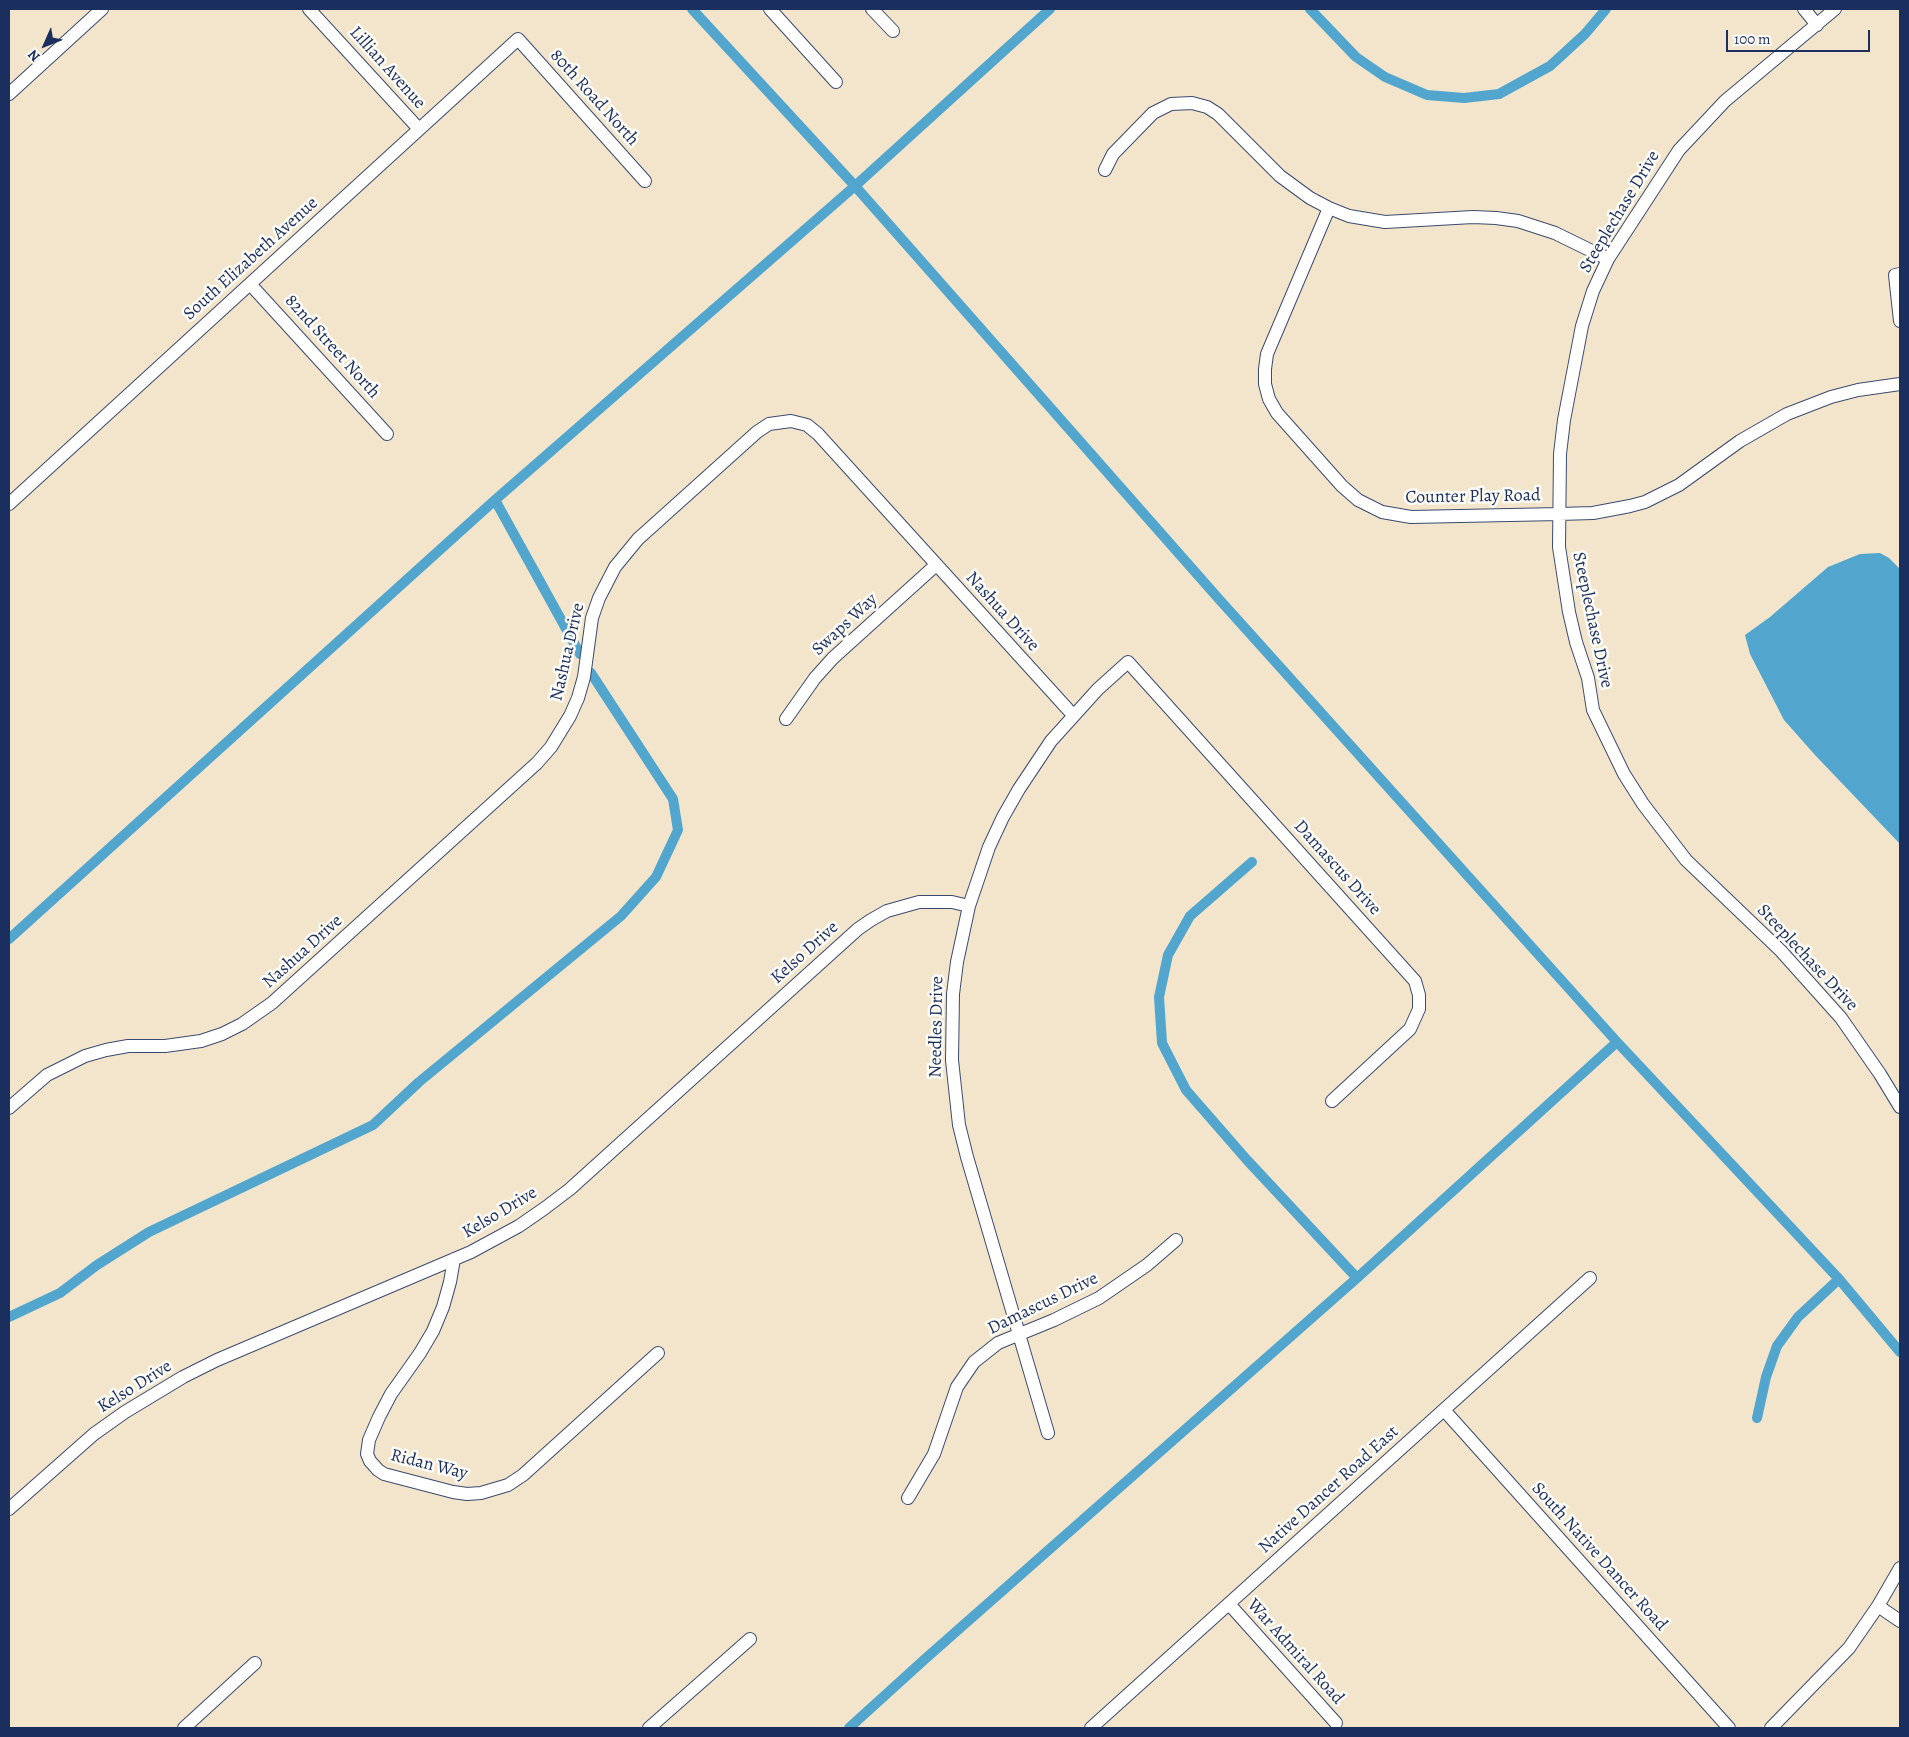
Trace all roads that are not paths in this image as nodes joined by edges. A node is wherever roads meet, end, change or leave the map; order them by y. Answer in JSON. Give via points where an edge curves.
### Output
{"nodes":[{"id":1,"x":102,"y":9,"type":"edge"},
{"id":2,"x":310,"y":9,"type":"edge"},
{"id":3,"x":770,"y":9,"type":"edge"},
{"id":4,"x":872,"y":9,"type":"edge"},
{"id":5,"x":1804,"y":9,"type":"edge"},
{"id":6,"x":1835,"y":9,"type":"edge"},
{"id":7,"x":1817,"y":25,"type":"junction"},
{"id":8,"x":893,"y":31,"type":"dead end"},
{"id":9,"x":518,"y":39,"type":"joint"},
{"id":10,"x":836,"y":82,"type":"dead end"},
{"id":11,"x":9,"y":94,"type":"edge"},
{"id":12,"x":419,"y":129,"type":"junction"},
{"id":13,"x":1105,"y":170,"type":"dead end"},
{"id":14,"x":644,"y":181,"type":"dead end"},
{"id":15,"x":1329,"y":208,"type":"junction"},
{"id":16,"x":1608,"y":258,"type":"junction"},
{"id":17,"x":1900,"y":274,"type":"edge"},
{"id":18,"x":250,"y":284,"type":"junction"},
{"id":19,"x":1900,"y":320,"type":"edge"},
{"id":20,"x":1900,"y":384,"type":"edge"},
{"id":21,"x":387,"y":434,"type":"dead end"},
{"id":22,"x":9,"y":504,"type":"edge"},
{"id":23,"x":1559,"y":514,"type":"junction"},
{"id":24,"x":936,"y":565,"type":"junction"},
{"id":25,"x":1128,"y":662,"type":"joint"},
{"id":26,"x":1073,"y":715,"type":"junction"},
{"id":27,"x":786,"y":719,"type":"dead end"},
{"id":28,"x":969,"y":906,"type":"junction"},
{"id":29,"x":1332,"y":1101,"type":"dead end"},
{"id":30,"x":1900,"y":1107,"type":"edge"},
{"id":31,"x":9,"y":1108,"type":"edge"},
{"id":32,"x":1176,"y":1240,"type":"dead end"},
{"id":33,"x":454,"y":1259,"type":"junction"},
{"id":34,"x":1590,"y":1278,"type":"dead end"},
{"id":35,"x":1019,"y":1334,"type":"junction"},
{"id":36,"x":658,"y":1353,"type":"dead end"},
{"id":37,"x":1444,"y":1410,"type":"junction"},
{"id":38,"x":1048,"y":1433,"type":"dead end"},
{"id":39,"x":908,"y":1498,"type":"dead end"},
{"id":40,"x":9,"y":1509,"type":"edge"},
{"id":41,"x":1900,"y":1568,"type":"edge"},
{"id":42,"x":1229,"y":1604,"type":"junction"},
{"id":43,"x":1878,"y":1606,"type":"junction"},
{"id":44,"x":1900,"y":1621,"type":"edge"},
{"id":45,"x":750,"y":1639,"type":"dead end"},
{"id":46,"x":255,"y":1664,"type":"dead end"},
{"id":47,"x":1336,"y":1723,"type":"dead end"},
{"id":48,"x":184,"y":1728,"type":"edge"},
{"id":49,"x":649,"y":1728,"type":"edge"},
{"id":50,"x":1091,"y":1728,"type":"edge"},
{"id":51,"x":1729,"y":1728,"type":"edge"},
{"id":52,"x":1771,"y":1728,"type":"edge"}],
"edges":[{"from":1,"to":11,"type":"street"},
{"from":2,"to":12,"type":"street","name":"Lillian Avenue"},
{"from":3,"to":10,"type":"street"},
{"from":4,"to":8,"type":"street"},
{"from":5,"to":7,"type":"street"},
{"from":6,"to":7,"type":"street","name":"Steeplechase Drive"},
{"from":7,"to":16,"type":"street","name":"Steeplechase Drive","via":[[1725,101],[1679,150]]},
{"from":9,"to":12,"type":"street","name":"South Elizabeth Avenue"},
{"from":9,"to":14,"type":"street","name":"80th Road North"},
{"from":12,"to":18,"type":"street","name":"South Elizabeth Avenue"},
{"from":13,"to":15,"type":"street","via":[[1113,154],[1153,113],[1171,104],[1192,103],[1218,114],[1286,181]]},
{"from":15,"to":16,"type":"street","via":[[1349,216],[1386,222],[1473,217],[1518,221],[1555,233]]},
{"from":15,"to":23,"type":"street","name":"Counter Play Road","via":[[1266,358],[1265,384],[1277,413],[1348,492],[1382,512],[1411,517]]},
{"from":16,"to":23,"type":"street","name":"Steeplechase Drive","via":[[1593,291],[1574,363],[1560,454]]},
{"from":17,"to":19,"type":"street","via":[[1895,275]]},
{"from":18,"to":21,"type":"street","name":"82nd Street North"},
{"from":18,"to":22,"type":"street","name":"South Elizabeth Avenue"},
{"from":20,"to":23,"type":"street","name":"Counter Play Road","via":[[1831,397],[1787,414],[1740,441],[1679,485],[1645,502],[1616,510]]},
{"from":23,"to":30,"type":"street","name":"Steeplechase Drive","via":[[1559,547],[1576,642],[1588,678],[1593,710],[1624,774],[1686,860],[1781,951],[1841,1018]]},
{"from":24,"to":26,"type":"street","name":"Nashua Drive"},
{"from":24,"to":27,"type":"street","name":"Swaps Way","via":[[833,658]]},
{"from":24,"to":31,"type":"street","name":"Nashua Drive","via":[[813,429],[791,421],[776,421],[763,427],[638,539],[614,567],[592,618],[578,698],[551,747],[276,999],[242,1024],[202,1041],[166,1046],[128,1046],[85,1056],[47,1076]]},
{"from":25,"to":26,"type":"street","name":"Needles Drive"},
{"from":25,"to":29,"type":"street","name":"Damascus Drive","via":[[1415,981],[1419,1009],[1410,1029]]},
{"from":26,"to":28,"type":"street","name":"Needles Drive","via":[[1019,789],[989,847]]},
{"from":28,"to":33,"type":"street","name":"Kelso Drive","via":[[952,902],[919,902],[887,911],[871,920],[570,1189],[519,1226]]},
{"from":28,"to":35,"type":"street","name":"Needles Drive","via":[[953,994],[954,1093],[967,1157]]},
{"from":32,"to":35,"type":"street","name":"Damascus Drive","via":[[1147,1265],[1099,1298]]},
{"from":33,"to":36,"type":"street","name":"Ridan Way","via":[[448,1290],[433,1331],[391,1394],[369,1440],[370,1461],[384,1474],[467,1494],[508,1485],[523,1476]]},
{"from":33,"to":40,"type":"street","name":"Kelso Drive","via":[[183,1377],[94,1434]]},
{"from":34,"to":37,"type":"street","name":"Native Dancer Road East"},
{"from":35,"to":38,"type":"street","name":"Needles Drive"},
{"from":35,"to":39,"type":"street","name":"Damascus Drive","via":[[998,1343],[965,1374],[951,1402],[934,1454]]},
{"from":37,"to":42,"type":"street","name":"Native Dancer Road East"},
{"from":37,"to":51,"type":"street","name":"South Native Dancer Road"},
{"from":41,"to":43,"type":"street"},
{"from":42,"to":47,"type":"street","name":"War Admiral Road"},
{"from":42,"to":50,"type":"street","name":"Native Dancer Road East"},
{"from":43,"to":44,"type":"street"},
{"from":43,"to":52,"type":"street","via":[[1837,1662]]},
{"from":45,"to":49,"type":"street"},
{"from":46,"to":48,"type":"street"}]}
